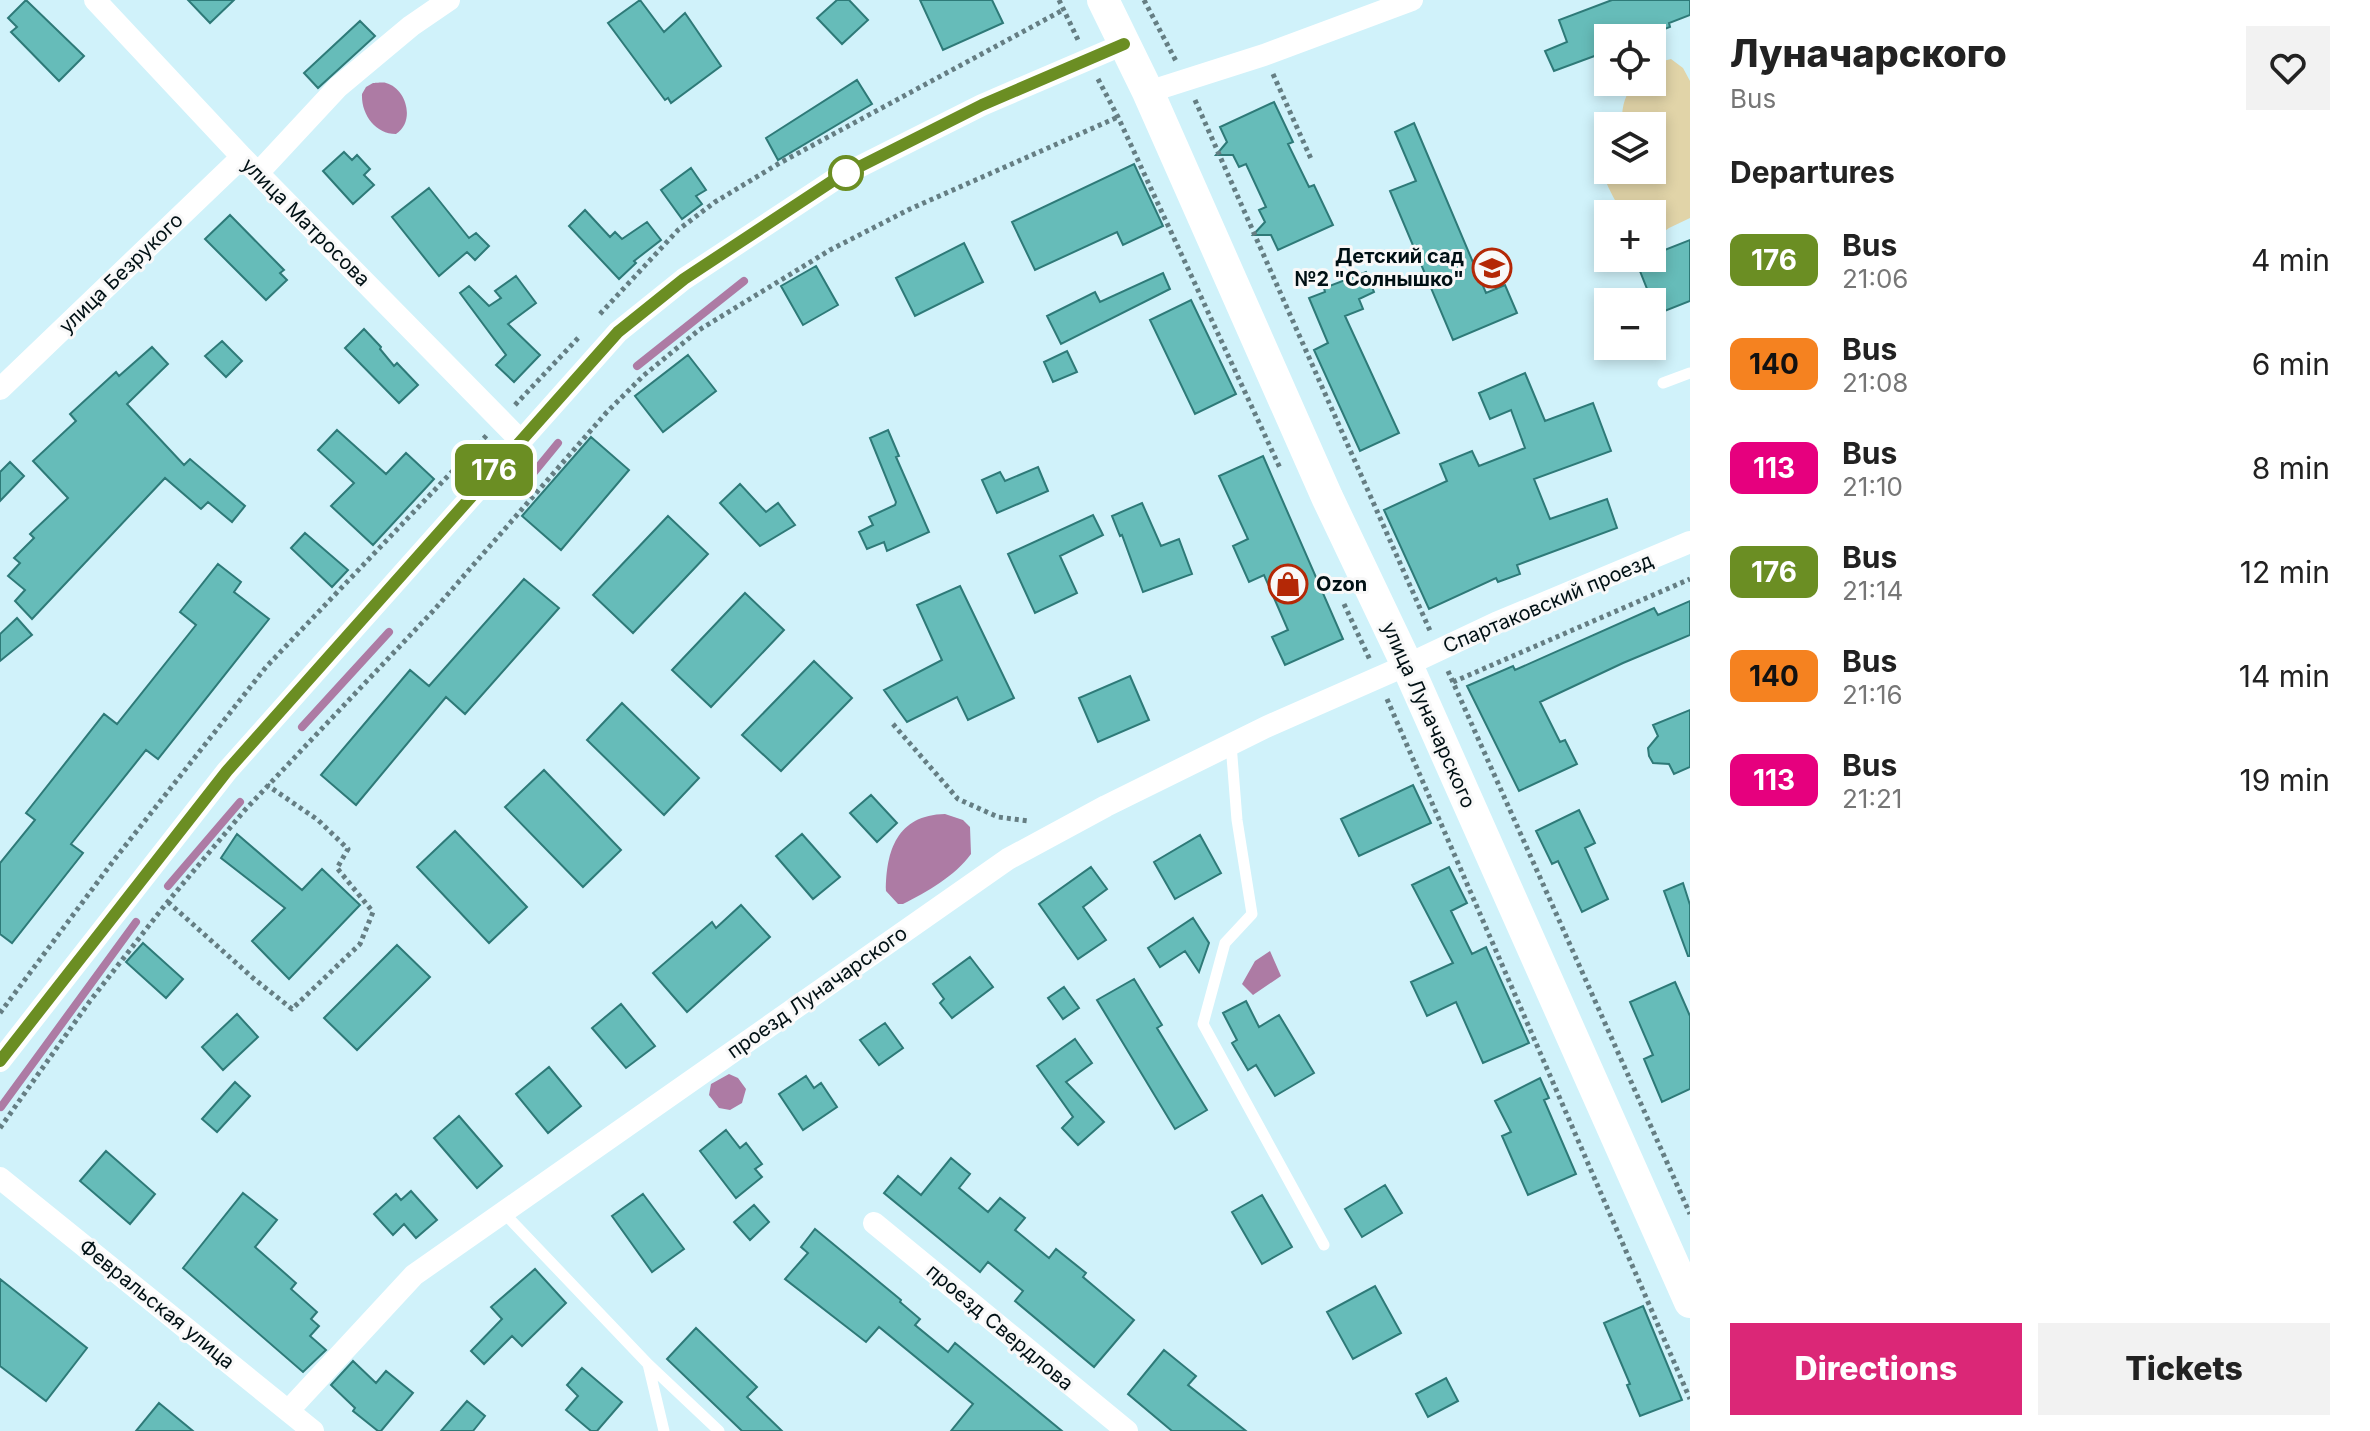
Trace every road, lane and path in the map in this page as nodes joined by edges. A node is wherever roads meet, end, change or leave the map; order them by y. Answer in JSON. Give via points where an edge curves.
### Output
{"nodes":[{"id":1,"x":95,"y":0,"type":"edge"},
{"id":2,"x":449,"y":0,"type":"edge"},
{"id":3,"x":1103,"y":0,"type":"edge"},
{"id":4,"x":1144,"y":0,"type":"edge"},
{"id":5,"x":1412,"y":0,"type":"edge"},
{"id":6,"x":1063,"y":10,"type":"dead end"},
{"id":7,"x":1124,"y":44,"type":"junction"},
{"id":8,"x":1264,"y":55,"type":"junction"},
{"id":9,"x":1187,"y":81,"type":"junction"},
{"id":10,"x":1148,"y":92,"type":"junction"},
{"id":11,"x":1118,"y":117,"type":"dead end"},
{"id":12,"x":1312,"y":161,"type":"dead end"},
{"id":13,"x":250,"y":165,"type":"junction"},
{"id":14,"x":591,"y":324,"type":"dead end"},
{"id":15,"x":581,"y":335,"type":"dead end"},
{"id":16,"x":1690,"y":373,"type":"edge"},
{"id":17,"x":1663,"y":383,"type":"dead end"},
{"id":18,"x":0,"y":389,"type":"edge"},
{"id":19,"x":500,"y":420,"type":"junction"},
{"id":20,"x":520,"y":440,"type":"junction"},
{"id":21,"x":1690,"y":542,"type":"edge"},
{"id":22,"x":1690,"y":579,"type":"edge"},
{"id":23,"x":1438,"y":649,"type":"junction"},
{"id":24,"x":1407,"y":665,"type":"junction"},
{"id":25,"x":1453,"y":682,"type":"junction"},
{"id":26,"x":893,"y":724,"type":"dead end"},
{"id":27,"x":1231,"y":743,"type":"junction"},
{"id":28,"x":267,"y":785,"type":"junction"},
{"id":29,"x":1067,"y":827,"type":"junction"},
{"id":30,"x":168,"y":902,"type":"junction"},
{"id":31,"x":0,"y":1013,"type":"edge"},
{"id":32,"x":0,"y":1061,"type":"edge"},
{"id":33,"x":0,"y":1128,"type":"edge"},
{"id":34,"x":0,"y":1178,"type":"edge"},
{"id":35,"x":503,"y":1212,"type":"junction"},
{"id":36,"x":1690,"y":1214,"type":"edge"},
{"id":37,"x":874,"y":1223,"type":"dead end"},
{"id":38,"x":1324,"y":1245,"type":"dead end"},
{"id":39,"x":1690,"y":1302,"type":"edge"},
{"id":40,"x":648,"y":1364,"type":"junction"},
{"id":41,"x":289,"y":1410,"type":"junction"},
{"id":42,"x":313,"y":1431,"type":"edge"},
{"id":43,"x":664,"y":1431,"type":"edge"},
{"id":44,"x":719,"y":1431,"type":"edge"},
{"id":45,"x":1127,"y":1431,"type":"edge"}],
"edges":[{"from":1,"to":13,"type":"street","name":"улица Матросова"},
{"from":2,"to":13,"type":"street","name":"улица Безрукого","via":[[411,26]]},
{"from":3,"to":7,"type":"street","name":"улица Луначарского"},
{"from":4,"to":9,"type":"path"},
{"from":5,"to":8,"type":"street"},
{"from":6,"to":14,"type":"path","via":[[704,209]]},
{"from":7,"to":10,"type":"street","name":"улица Луначарского"},
{"from":7,"to":20,"type":"street","via":[[982,105],[837,178],[684,279],[618,332]]},
{"from":8,"to":9,"type":"street"},
{"from":8,"to":12,"type":"path"},
{"from":9,"to":10,"type":"street"},
{"from":9,"to":23,"type":"path"},
{"from":10,"to":24,"type":"street","name":"улица Луначарского"},
{"from":11,"to":28,"type":"path","via":[[910,209],[699,330],[606,413],[434,610]]},
{"from":13,"to":18,"type":"street","name":"улица Безрукого"},
{"from":13,"to":19,"type":"street","name":"улица Матросова"},
{"from":15,"to":19,"type":"path"},
{"from":16,"to":17,"type":"lane"},
{"from":19,"to":20,"type":"street","name":"улица Матросова"},
{"from":19,"to":31,"type":"path","via":[[266,667]]},
{"from":20,"to":32,"type":"street","via":[[227,771]]},
{"from":21,"to":23,"type":"street","name":"Спартаковский проезд"},
{"from":22,"to":25,"type":"path"},
{"from":23,"to":24,"type":"street","name":"Спартаковский проезд"},
{"from":23,"to":25,"type":"path"},
{"from":24,"to":27,"type":"street","name":"проезд Луначарского"},
{"from":24,"to":39,"type":"street","name":"улица Луначарского"},
{"from":25,"to":36,"type":"path"},
{"from":26,"to":29,"type":"path","via":[[958,799],[998,817]]},
{"from":27,"to":29,"type":"street","name":"проезд Луначарского"},
{"from":27,"to":38,"type":"lane","via":[[1252,914],[1225,943],[1203,1024]]},
{"from":28,"to":30,"type":"path"},
{"from":28,"to":30,"type":"path","via":[[318,820],[348,849],[337,868],[373,912],[360,944],[292,1009]]},
{"from":29,"to":35,"type":"street","name":"проезд Луначарского","via":[[1008,859]]},
{"from":30,"to":33,"type":"path"},
{"from":34,"to":41,"type":"street","name":"Февральская улица"},
{"from":35,"to":40,"type":"lane"},
{"from":35,"to":41,"type":"street","name":"проезд Луначарского","via":[[414,1275]]},
{"from":37,"to":45,"type":"street","name":"проезд Свердлова"},
{"from":40,"to":43,"type":"lane"},
{"from":40,"to":44,"type":"lane"},
{"from":41,"to":42,"type":"street","name":"Февральская улица"}]}
